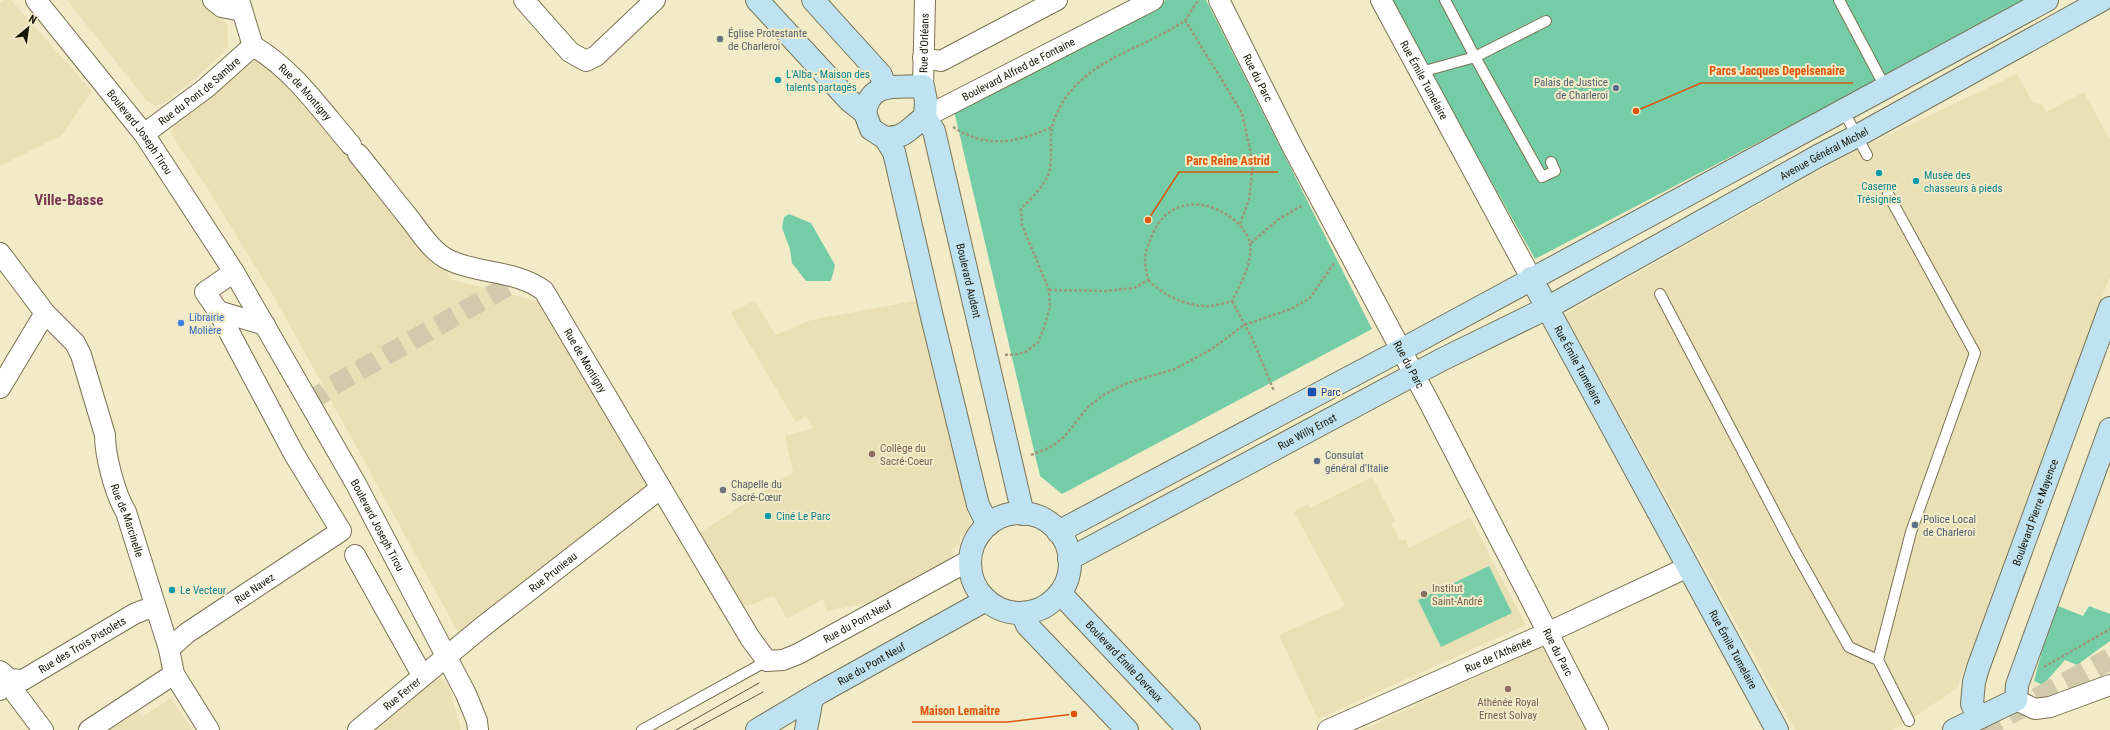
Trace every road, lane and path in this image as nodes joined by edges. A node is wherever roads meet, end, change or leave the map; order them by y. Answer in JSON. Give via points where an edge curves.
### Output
{"nodes":[{"id":1,"x":36,"y":0,"type":"edge"},
{"id":2,"x":213,"y":0,"type":"edge"},
{"id":3,"x":524,"y":0,"type":"edge"},
{"id":4,"x":655,"y":0,"type":"edge"},
{"id":5,"x":757,"y":0,"type":"edge"},
{"id":6,"x":813,"y":0,"type":"edge"},
{"id":7,"x":925,"y":0,"type":"edge"},
{"id":8,"x":1057,"y":0,"type":"edge"},
{"id":9,"x":1153,"y":0,"type":"edge"},
{"id":10,"x":1199,"y":0,"type":"edge"},
{"id":11,"x":1218,"y":0,"type":"edge"},
{"id":12,"x":1381,"y":0,"type":"edge"},
{"id":13,"x":1445,"y":0,"type":"edge"},
{"id":14,"x":1839,"y":0,"type":"edge"},
{"id":15,"x":2102,"y":0,"type":"edge"},
{"id":16,"x":2042,"y":1,"type":"edge"},
{"id":17,"x":241,"y":6,"type":"edge"},
{"id":18,"x":1185,"y":20,"type":"junction"},
{"id":19,"x":1546,"y":21,"type":"dead end"},
{"id":20,"x":253,"y":46,"type":"junction"},
{"id":21,"x":1475,"y":57,"type":"junction"},
{"id":22,"x":923,"y":58,"type":"junction"},
{"id":23,"x":1421,"y":72,"type":"junction"},
{"id":24,"x":923,"y":86,"type":"junction"},
{"id":25,"x":885,"y":87,"type":"junction"},
{"id":26,"x":1885,"y":87,"type":"junction"},
{"id":27,"x":1843,"y":110,"type":"junction"},
{"id":28,"x":865,"y":114,"type":"junction"},
{"id":29,"x":925,"y":117,"type":"junction"},
{"id":30,"x":948,"y":124,"type":"dead end"},
{"id":31,"x":1052,"y":127,"type":"junction"},
{"id":32,"x":144,"y":134,"type":"junction"},
{"id":33,"x":1857,"y":136,"type":"junction"},
{"id":34,"x":885,"y":138,"type":"junction"},
{"id":35,"x":1867,"y":155,"type":"dead end"},
{"id":36,"x":1551,"y":162,"type":"dead end"},
{"id":37,"x":1888,"y":194,"type":"dead end"},
{"id":38,"x":1306,"y":204,"type":"dead end"},
{"id":39,"x":1240,"y":224,"type":"junction"},
{"id":40,"x":1250,"y":243,"type":"junction"},
{"id":41,"x":0,"y":252,"type":"edge"},
{"id":42,"x":1335,"y":262,"type":"dead end"},
{"id":43,"x":234,"y":272,"type":"junction"},
{"id":44,"x":1531,"y":278,"type":"junction"},
{"id":45,"x":1148,"y":280,"type":"junction"},
{"id":46,"x":1049,"y":290,"type":"junction"},
{"id":47,"x":1660,"y":294,"type":"dead end"},
{"id":48,"x":1232,"y":302,"type":"junction"},
{"id":49,"x":1547,"y":308,"type":"junction"},
{"id":50,"x":2110,"y":308,"type":"edge"},
{"id":51,"x":218,"y":311,"type":"junction"},
{"id":52,"x":45,"y":313,"type":"junction"},
{"id":53,"x":1244,"y":325,"type":"junction"},
{"id":54,"x":265,"y":326,"type":"junction"},
{"id":55,"x":1401,"y":350,"type":"junction"},
{"id":56,"x":1002,"y":356,"type":"dead end"},
{"id":57,"x":1414,"y":375,"type":"junction"},
{"id":58,"x":0,"y":388,"type":"edge"},
{"id":59,"x":1274,"y":391,"type":"dead end"},
{"id":60,"x":2110,"y":428,"type":"edge"},
{"id":61,"x":1030,"y":456,"type":"dead end"},
{"id":62,"x":661,"y":488,"type":"junction"},
{"id":63,"x":1023,"y":514,"type":"junction"},
{"id":64,"x":988,"y":525,"type":"junction"},
{"id":65,"x":1058,"y":532,"type":"junction"},
{"id":66,"x":355,"y":555,"type":"dead end"},
{"id":67,"x":1069,"y":558,"type":"junction"},
{"id":68,"x":970,"y":560,"type":"junction"},
{"id":69,"x":1688,"y":567,"type":"junction"},
{"id":70,"x":1060,"y":593,"type":"junction"},
{"id":71,"x":986,"y":600,"type":"junction"},
{"id":72,"x":155,"y":608,"type":"junction"},
{"id":73,"x":1022,"y":613,"type":"junction"},
{"id":74,"x":2110,"y":629,"type":"edge"},
{"id":75,"x":1547,"y":633,"type":"junction"},
{"id":76,"x":169,"y":649,"type":"junction"},
{"id":77,"x":445,"y":657,"type":"junction"},
{"id":78,"x":1878,"y":660,"type":"junction"},
{"id":79,"x":767,"y":661,"type":"junction"},
{"id":80,"x":174,"y":674,"type":"junction"},
{"id":81,"x":422,"y":675,"type":"junction"},
{"id":82,"x":3,"y":680,"type":"edge"},
{"id":83,"x":2110,"y":685,"type":"edge"},
{"id":84,"x":2016,"y":692,"type":"junction"},
{"id":85,"x":812,"y":698,"type":"junction"},
{"id":86,"x":1979,"y":718,"type":"junction"},
{"id":87,"x":1909,"y":722,"type":"dead end"},
{"id":88,"x":480,"y":727,"type":"edge"},
{"id":89,"x":762,"y":729,"type":"edge"},
{"id":90,"x":43,"y":730,"type":"edge"},
{"id":91,"x":89,"y":730,"type":"edge"},
{"id":92,"x":209,"y":730,"type":"edge"},
{"id":93,"x":358,"y":730,"type":"edge"},
{"id":94,"x":642,"y":730,"type":"edge"},
{"id":95,"x":806,"y":730,"type":"edge"},
{"id":96,"x":1127,"y":730,"type":"edge"},
{"id":97,"x":1189,"y":730,"type":"edge"},
{"id":98,"x":1328,"y":730,"type":"edge"},
{"id":99,"x":1598,"y":730,"type":"edge"},
{"id":100,"x":1777,"y":730,"type":"edge"},
{"id":101,"x":1954,"y":730,"type":"edge"}],
"edges":[{"from":1,"to":32,"type":"street","name":"Boulevard Joseph Tirou"},
{"from":2,"to":17,"type":"street","via":[[222,7]]},
{"from":3,"to":4,"type":"street","via":[[570,52],[586,62],[596,56]]},
{"from":5,"to":28,"type":"street"},
{"from":6,"to":25,"type":"street","via":[[881,75]]},
{"from":7,"to":22,"type":"street","name":"Rue d'Orléans"},
{"from":8,"to":22,"type":"street","via":[[941,61]]},
{"from":9,"to":29,"type":"street","name":"Boulevard Alfred de Fontaine"},
{"from":10,"to":18,"type":"path"},
{"from":11,"to":55,"type":"street","name":"Rue du Parc","via":[[1291,144]]},
{"from":12,"to":23,"type":"street","name":"Rue Émile Tumelaire"},
{"from":13,"to":21,"type":"lane"},
{"from":14,"to":26,"type":"lane"},
{"from":15,"to":33,"type":"street","name":"Avenue Général Michel"},
{"from":16,"to":26,"type":"street"},
{"from":17,"to":20,"type":"street"},
{"from":18,"to":31,"type":"path","via":[[1137,48],[1095,68],[1071,90]]},
{"from":18,"to":39,"type":"path","via":[[1242,113],[1253,164],[1249,200]]},
{"from":19,"to":21,"type":"lane"},
{"from":20,"to":32,"type":"street","name":"Rue du Pont de Sambre","via":[[206,88]]},
{"from":20,"to":62,"type":"street","name":"Rue de Montigny","via":[[270,56],[293,78],[441,255],[455,263],[520,279],[544,291]]},
{"from":21,"to":23,"type":"lane"},
{"from":21,"to":36,"type":"lane","via":[[1542,177],[1555,171]]},
{"from":22,"to":24,"type":"street","name":"Rue d'Orléans"},
{"from":23,"to":44,"type":"street","name":"Rue Émile Tumelaire"},
{"from":24,"to":25,"type":"street"},
{"from":24,"to":29,"type":"street","via":[[926,101]]},
{"from":25,"to":28,"type":"street","via":[[871,97]]},
{"from":26,"to":27,"type":"street"},
{"from":27,"to":33,"type":"lane"},
{"from":27,"to":44,"type":"street"},
{"from":28,"to":34,"type":"street","via":[[871,129]]},
{"from":29,"to":34,"type":"street","name":"Boulevard Alfred de Fontaine","via":[[907,133],[897,138]]},
{"from":29,"to":63,"type":"street","name":"Boulevard Audent","via":[[934,131]]},
{"from":30,"to":31,"type":"path","via":[[966,136],[991,142],[1029,138]]},
{"from":31,"to":46,"type":"path","via":[[1048,174],[1040,188],[1021,209],[1022,225]]},
{"from":32,"to":43,"type":"street","name":"Boulevard Joseph Tirou"},
{"from":33,"to":35,"type":"lane"},
{"from":33,"to":49,"type":"street","name":"Avenue Général Michel"},
{"from":34,"to":64,"type":"street","via":[[894,152],[976,498]]},
{"from":37,"to":78,"type":"lane","via":[[1975,353],[1911,532]]},
{"from":38,"to":40,"type":"path","via":[[1279,219]]},
{"from":39,"to":40,"type":"path"},
{"from":39,"to":45,"type":"path","via":[[1210,206],[1195,204],[1179,207],[1164,216],[1154,229],[1145,258]]},
{"from":40,"to":48,"type":"path","via":[[1249,261]]},
{"from":41,"to":52,"type":"street","name":"Rue de Marcinelle"},
{"from":42,"to":53,"type":"path","via":[[1310,298],[1269,318]]},
{"from":43,"to":51,"type":"street","via":[[205,292]]},
{"from":43,"to":54,"type":"street","name":"Boulevard Joseph Tirou"},
{"from":44,"to":49,"type":"street","name":"Rue Émile Tumelaire"},
{"from":44,"to":55,"type":"street"},
{"from":45,"to":46,"type":"path","via":[[1134,288],[1106,291]]},
{"from":45,"to":48,"type":"path","via":[[1161,292],[1178,300],[1205,307]]},
{"from":46,"to":56,"type":"path","via":[[1050,307],[1038,342],[1027,351]]},
{"from":47,"to":78,"type":"lane","via":[[1849,647]]},
{"from":48,"to":53,"type":"path"},
{"from":49,"to":57,"type":"street","name":"Rue Willy Ernst"},
{"from":49,"to":69,"type":"street","name":"Rue Émile Tumelaire"},
{"from":50,"to":86,"type":"street","name":"Boulevard Pierre Mayence","via":[[1978,668],[1972,704]]},
{"from":51,"to":54,"type":"street"},
{"from":51,"to":76,"type":"street","name":"Rue Navez","via":[[294,454],[341,530],[187,633]]},
{"from":52,"to":58,"type":"street"},
{"from":52,"to":72,"type":"street","name":"Rue de Marcinelle","via":[[75,343],[81,355],[105,435],[105,446],[121,503]]},
{"from":53,"to":59,"type":"path"},
{"from":53,"to":61,"type":"path","via":[[1212,349],[1176,369],[1127,383],[1105,394],[1089,406],[1064,438]]},
{"from":54,"to":77,"type":"street","name":"Boulevard Joseph Tirou","via":[[356,484]]},
{"from":55,"to":57,"type":"street","name":"Rue du Parc"},
{"from":55,"to":65,"type":"street"},
{"from":57,"to":67,"type":"street","name":"Rue Willy Ernst"},
{"from":57,"to":75,"type":"street","name":"Rue du Parc"},
{"from":60,"to":84,"type":"street"},
{"from":62,"to":77,"type":"street","name":"Rue Prunieau"},
{"from":62,"to":79,"type":"street","name":"Rue de Montigny","via":[[750,638]]},
{"from":63,"to":64,"type":"street","via":[[1001,517]]},
{"from":63,"to":65,"type":"street","via":[[1043,520]]},
{"from":64,"to":68,"type":"street","via":[[973,545]]},
{"from":65,"to":67,"type":"street","via":[[1068,549]]},
{"from":66,"to":81,"type":"street"},
{"from":67,"to":70,"type":"street","via":[[1068,576]]},
{"from":68,"to":71,"type":"street","via":[[972,578]]},
{"from":68,"to":79,"type":"street","name":"Rue du Pont-Neuf","via":[[798,654],[783,660]]},
{"from":69,"to":75,"type":"street","name":"Rue de l'Athénée"},
{"from":69,"to":100,"type":"street","name":"Rue Émile Tumelaire"},
{"from":70,"to":73,"type":"street","via":[[1050,603]]},
{"from":70,"to":97,"type":"street","name":"Boulevard Émile Devreux"},
{"from":71,"to":73,"type":"street","via":[[1001,609]]},
{"from":71,"to":85,"type":"street","name":"Rue du Pont Neuf"},
{"from":72,"to":76,"type":"street","name":"Rue de Marcinelle"},
{"from":72,"to":82,"type":"street","name":"Rue des Trois Pistolets","via":[[134,614],[23,680]]},
{"from":73,"to":96,"type":"street","via":[[1027,625]]},
{"from":74,"to":84,"type":"path","via":[[2051,662]]},
{"from":75,"to":98,"type":"street","name":"Rue de l'Athénée"},
{"from":75,"to":99,"type":"street","name":"Rue du Parc"},
{"from":76,"to":80,"type":"street","name":"Rue de Marcinelle"},
{"from":77,"to":81,"type":"street","name":"Rue Ferrer"},
{"from":77,"to":88,"type":"street","name":"Boulevard Joseph Tirou","via":[[466,694]]},
{"from":78,"to":87,"type":"lane"},
{"from":79,"to":94,"type":"lane"},
{"from":80,"to":91,"type":"street"},
{"from":80,"to":92,"type":"street","name":"Rue de Marcinelle"},
{"from":81,"to":93,"type":"street","name":"Rue Ferrer"},
{"from":82,"to":90,"type":"street"},
{"from":83,"to":84,"type":"street","via":[[2050,707],[2035,708]]},
{"from":84,"to":86,"type":"street"},
{"from":85,"to":89,"type":"street","name":"Rue du Pont Neuf"},
{"from":85,"to":95,"type":"street"},
{"from":86,"to":101,"type":"street"}]}
